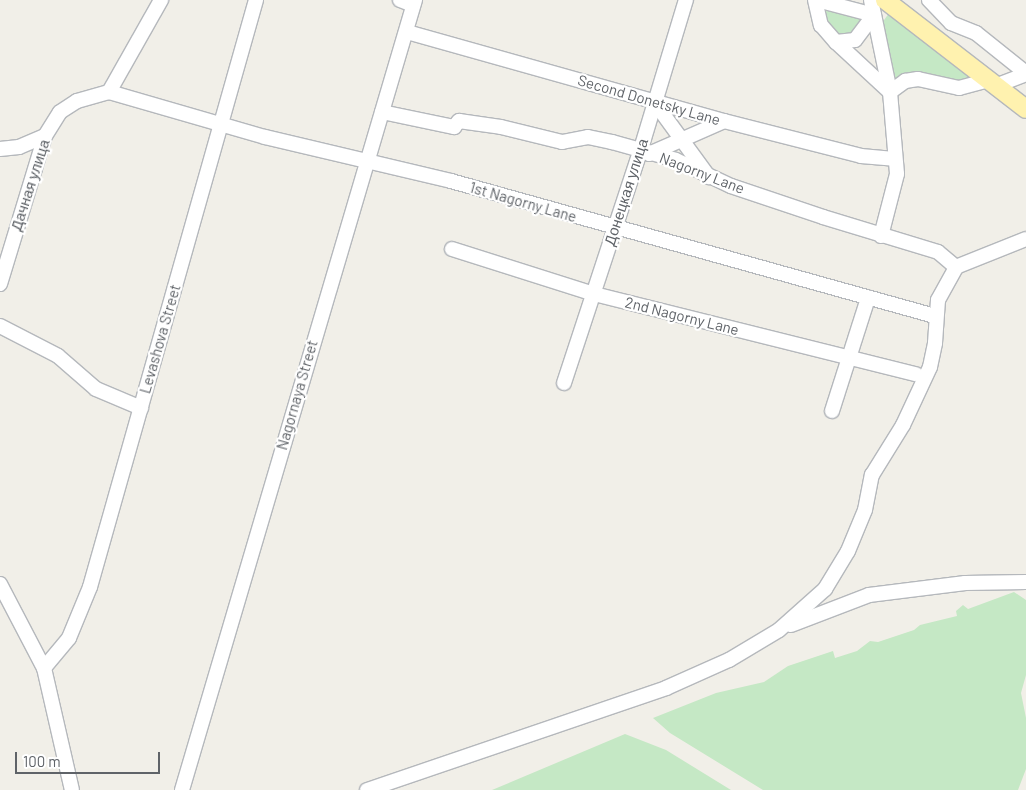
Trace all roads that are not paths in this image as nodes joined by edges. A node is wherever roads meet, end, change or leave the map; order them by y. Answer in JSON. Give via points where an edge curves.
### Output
{"nodes":[{"id":1,"x":161,"y":0,"type":"edge"},
{"id":2,"x":256,"y":0,"type":"edge"},
{"id":3,"x":400,"y":0,"type":"edge"},
{"id":4,"x":686,"y":0,"type":"edge"},
{"id":5,"x":816,"y":0,"type":"edge"},
{"id":6,"x":871,"y":0,"type":"edge"},
{"id":7,"x":929,"y":0,"type":"edge"},
{"id":8,"x":891,"y":2,"type":"edge"},
{"id":9,"x":414,"y":3,"type":"edge"},
{"id":10,"x":874,"y":16,"type":"junction"},
{"id":11,"x":407,"y":32,"type":"junction"},
{"id":12,"x":836,"y":42,"type":"junction"},
{"id":13,"x":1026,"y":73,"type":"edge"},
{"id":14,"x":992,"y":83,"type":"junction"},
{"id":15,"x":109,"y":92,"type":"junction"},
{"id":16,"x":890,"y":92,"type":"junction"},
{"id":17,"x":655,"y":103,"type":"junction"},
{"id":18,"x":1026,"y":109,"type":"edge"},
{"id":19,"x":382,"y":112,"type":"junction"},
{"id":20,"x":724,"y":121,"type":"junction"},
{"id":21,"x":222,"y":124,"type":"junction"},
{"id":22,"x":700,"y":132,"type":"junction"},
{"id":23,"x":45,"y":136,"type":"junction"},
{"id":24,"x":682,"y":140,"type":"junction"},
{"id":25,"x":0,"y":149,"type":"edge"},
{"id":26,"x":645,"y":153,"type":"junction"},
{"id":27,"x":694,"y":156,"type":"junction"},
{"id":28,"x":894,"y":159,"type":"junction"},
{"id":29,"x":365,"y":162,"type":"junction"},
{"id":30,"x":710,"y":177,"type":"junction"},
{"id":31,"x":614,"y":228,"type":"junction"},
{"id":32,"x":881,"y":236,"type":"junction"},
{"id":33,"x":1026,"y":239,"type":"edge"},
{"id":34,"x":452,"y":249,"type":"dead end"},
{"id":35,"x":956,"y":267,"type":"junction"},
{"id":36,"x":0,"y":284,"type":"edge"},
{"id":37,"x":594,"y":294,"type":"junction"},
{"id":38,"x":868,"y":298,"type":"junction"},
{"id":39,"x":935,"y":316,"type":"junction"},
{"id":40,"x":0,"y":326,"type":"edge"},
{"id":41,"x":850,"y":358,"type":"junction"},
{"id":42,"x":916,"y":374,"type":"dead end"},
{"id":43,"x":564,"y":383,"type":"dead end"},
{"id":44,"x":141,"y":408,"type":"junction"},
{"id":45,"x":832,"y":411,"type":"dead end"},
{"id":46,"x":1026,"y":582,"type":"edge"},
{"id":47,"x":0,"y":584,"type":"edge"},
{"id":48,"x":782,"y":627,"type":"junction"},
{"id":49,"x":44,"y":668,"type":"junction"},
{"id":50,"x":72,"y":790,"type":"edge"},
{"id":51,"x":182,"y":790,"type":"edge"},
{"id":52,"x":367,"y":790,"type":"edge"}],
"edges":[{"from":1,"to":15,"type":"street"},
{"from":2,"to":21,"type":"street","name":"Levashova Street"},
{"from":3,"to":9,"type":"street"},
{"from":4,"to":17,"type":"street","name":"Донецкая улица"},
{"from":5,"to":10,"type":"street"},
{"from":5,"to":12,"type":"street","via":[[821,24]]},
{"from":6,"to":10,"type":"street"},
{"from":7,"to":13,"type":"street","via":[[951,23],[976,33]]},
{"from":8,"to":14,"type":"main road"},
{"from":9,"to":11,"type":"street","name":"Nagornaya Street"},
{"from":10,"to":12,"type":"street","via":[[856,40]]},
{"from":10,"to":16,"type":"street"},
{"from":11,"to":17,"type":"street","name":"Second Donetsky Lane"},
{"from":11,"to":19,"type":"street","name":"Nagornaya Street"},
{"from":12,"to":16,"type":"street"},
{"from":13,"to":14,"type":"street"},
{"from":14,"to":16,"type":"street","via":[[959,88],[918,79],[905,81]]},
{"from":14,"to":18,"type":"main road"},
{"from":15,"to":21,"type":"street","name":"1st Nagorny Lane"},
{"from":15,"to":23,"type":"street","name":"Дачная улица","via":[[77,101],[60,112]]},
{"from":16,"to":28,"type":"street"},
{"from":17,"to":20,"type":"street","name":"Second Donetsky Lane"},
{"from":17,"to":24,"type":"street"},
{"from":17,"to":26,"type":"street","name":"Донецкая улица"},
{"from":19,"to":26,"type":"street","name":"Nagorny Lane","via":[[454,127],[459,120],[501,127],[562,142],[588,137]]},
{"from":19,"to":29,"type":"street","name":"Nagornaya Street"},
{"from":20,"to":22,"type":"street"},
{"from":20,"to":28,"type":"street","name":"Second Donetsky Lane","via":[[860,156]]},
{"from":21,"to":29,"type":"street","name":"1st Nagorny Lane"},
{"from":21,"to":44,"type":"street","name":"Levashova Street"},
{"from":22,"to":24,"type":"street"},
{"from":22,"to":27,"type":"street"},
{"from":23,"to":25,"type":"street","via":[[19,147]]},
{"from":23,"to":36,"type":"street","name":"Дачная улица"},
{"from":24,"to":26,"type":"street"},
{"from":24,"to":27,"type":"street"},
{"from":26,"to":30,"type":"street","name":"Nagorny Lane","via":[[676,160]]},
{"from":26,"to":31,"type":"street","name":"Донецкая улица"},
{"from":27,"to":30,"type":"street"},
{"from":28,"to":32,"type":"street","via":[[897,174]]},
{"from":29,"to":31,"type":"street","name":"1st Nagorny Lane","via":[[451,181]]},
{"from":29,"to":51,"type":"street","name":"Nagornaya Street"},
{"from":30,"to":32,"type":"street","name":"Nagorny Lane"},
{"from":31,"to":37,"type":"street","name":"Донецкая улица"},
{"from":31,"to":38,"type":"street","name":"1st Nagorny Lane"},
{"from":32,"to":35,"type":"street","name":"Nagorny Lane","via":[[938,252]]},
{"from":33,"to":35,"type":"street"},
{"from":34,"to":37,"type":"street","name":"2nd Nagorny Lane"},
{"from":35,"to":39,"type":"street","via":[[938,300]]},
{"from":37,"to":41,"type":"street","name":"2nd Nagorny Lane"},
{"from":37,"to":43,"type":"street","name":"Донецкая улица"},
{"from":38,"to":39,"type":"street","name":"1st Nagorny Lane"},
{"from":38,"to":41,"type":"street"},
{"from":39,"to":48,"type":"street","via":[[936,343],[930,367],[903,425],[872,475],[865,510],[848,551],[825,589]]},
{"from":40,"to":44,"type":"street","via":[[58,356],[96,389]]},
{"from":41,"to":42,"type":"street","name":"2nd Nagorny Lane"},
{"from":41,"to":45,"type":"street"},
{"from":44,"to":49,"type":"street","name":"Levashova Street","via":[[90,588],[69,638]]},
{"from":46,"to":48,"type":"street","via":[[965,583],[869,595]]},
{"from":47,"to":49,"type":"street"},
{"from":48,"to":52,"type":"street","via":[[729,660],[657,691]]},
{"from":49,"to":50,"type":"street"}]}
